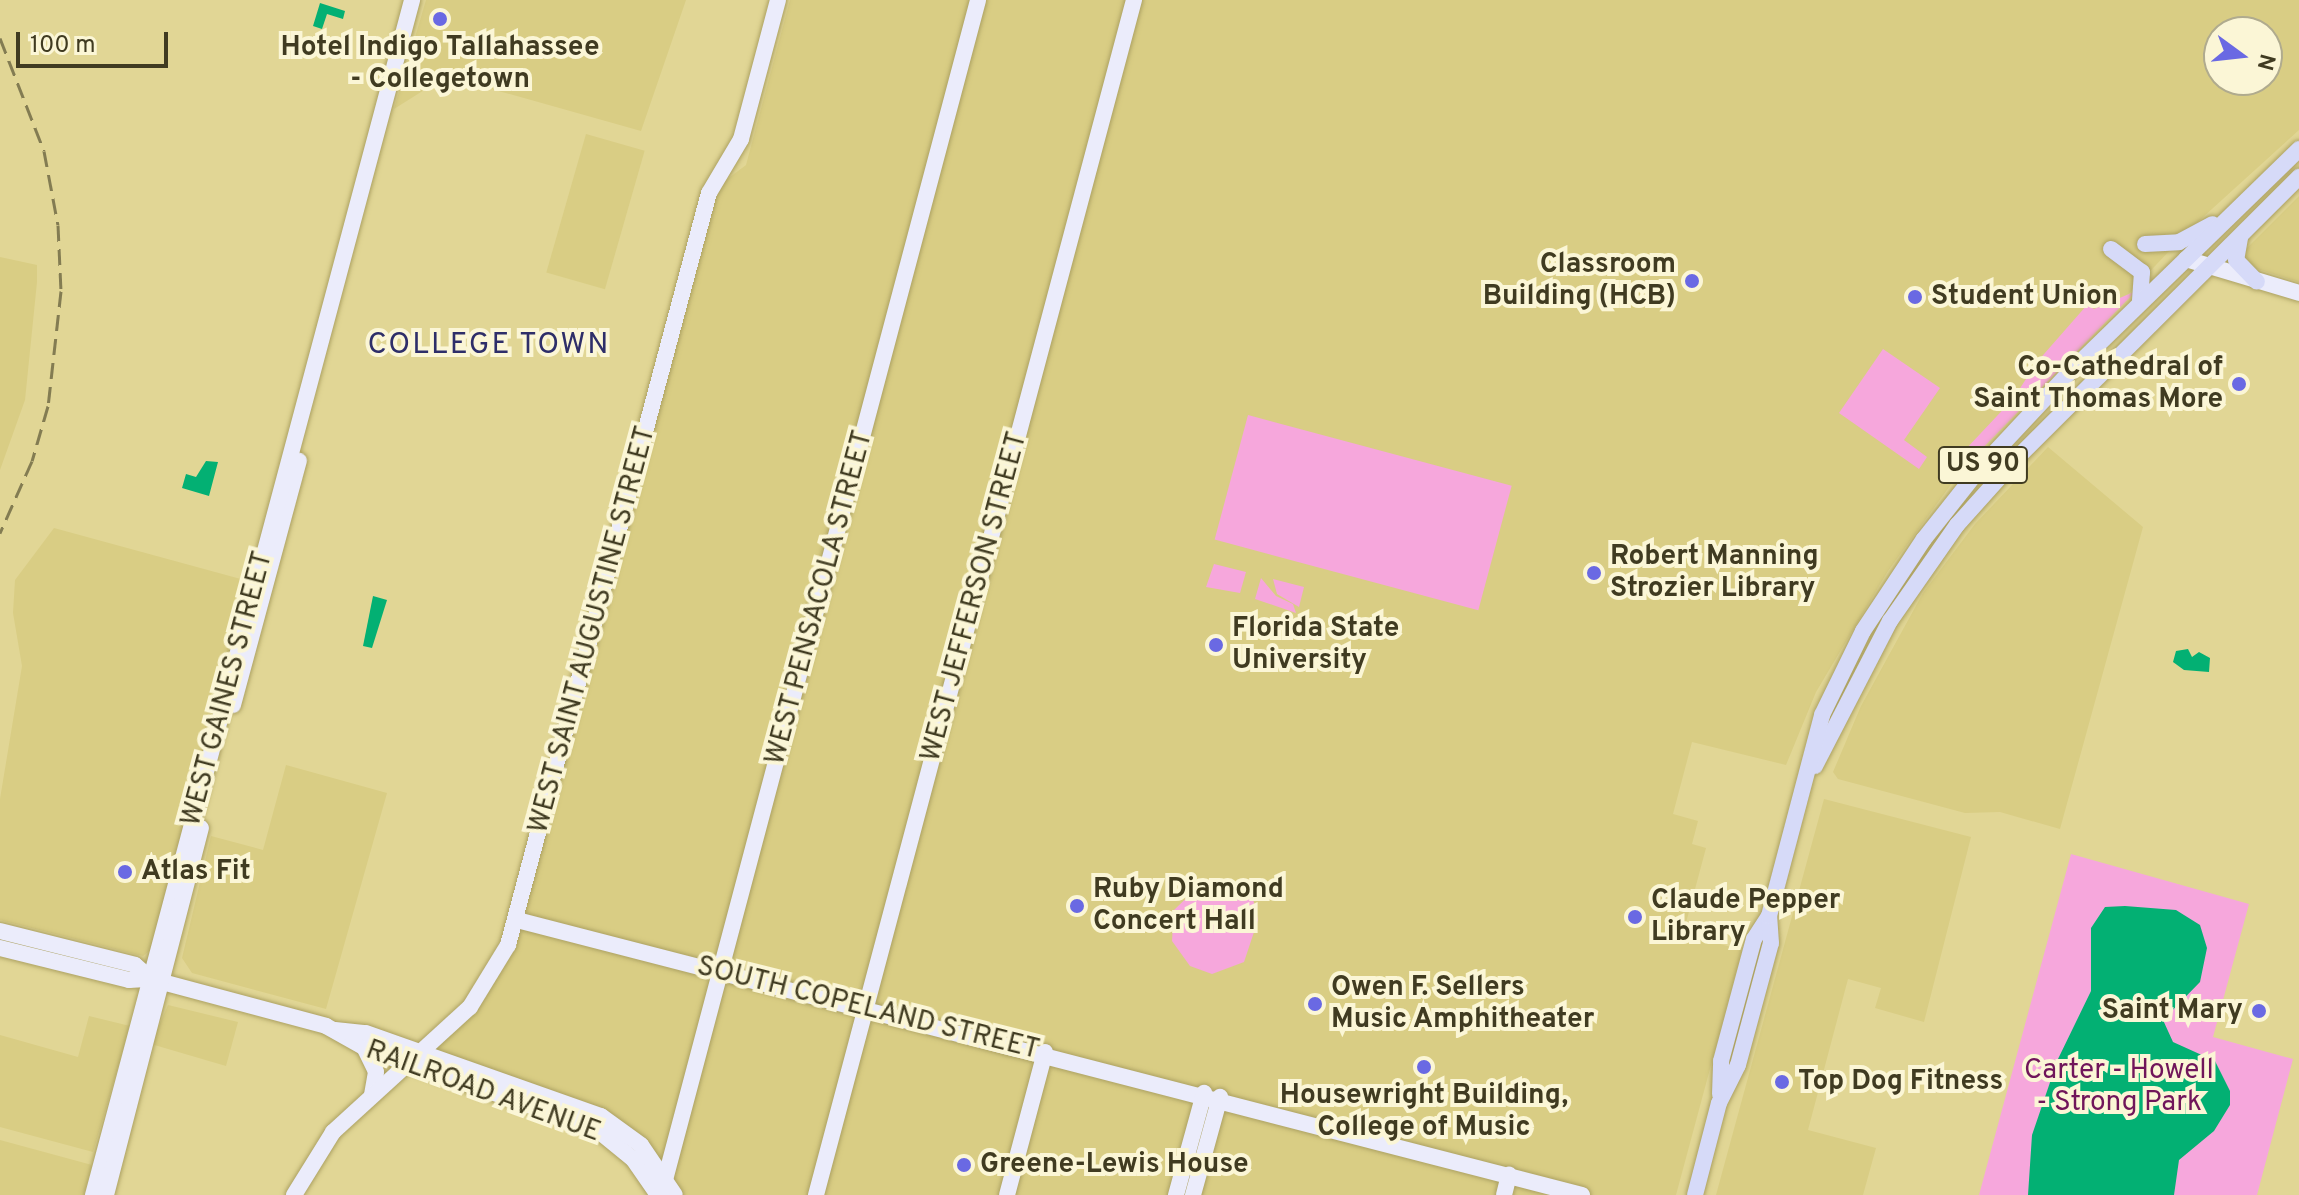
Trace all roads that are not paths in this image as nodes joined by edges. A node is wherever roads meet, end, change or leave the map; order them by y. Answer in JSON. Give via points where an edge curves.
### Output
{"nodes":[{"id":1,"x":402,"y":0,"type":"edge"},
{"id":2,"x":412,"y":0,"type":"edge"},
{"id":3,"x":778,"y":0,"type":"edge"},
{"id":4,"x":978,"y":0,"type":"edge"},
{"id":5,"x":1134,"y":0,"type":"edge"},
{"id":6,"x":397,"y":32,"type":"junction"},
{"id":7,"x":2299,"y":149,"type":"edge"},
{"id":8,"x":2299,"y":177,"type":"edge"},
{"id":9,"x":2235,"y":211,"type":"junction"},
{"id":10,"x":2245,"y":231,"type":"junction"},
{"id":11,"x":2145,"y":244,"type":"dead end"},
{"id":12,"x":2111,"y":249,"type":"dead end"},
{"id":13,"x":2182,"y":263,"type":"junction"},
{"id":14,"x":2207,"y":269,"type":"junction"},
{"id":15,"x":2257,"y":282,"type":"junction"},
{"id":16,"x":2299,"y":293,"type":"edge"},
{"id":17,"x":2138,"y":306,"type":"junction"},
{"id":18,"x":1805,"y":785,"type":"junction"},
{"id":19,"x":517,"y":920,"type":"junction"},
{"id":20,"x":0,"y":931,"type":"edge"},
{"id":21,"x":0,"y":948,"type":"edge"},
{"id":22,"x":720,"y":973,"type":"junction"},
{"id":23,"x":157,"y":981,"type":"junction"},
{"id":24,"x":866,"y":1007,"type":"junction"},
{"id":25,"x":335,"y":1030,"type":"junction"},
{"id":26,"x":365,"y":1049,"type":"junction"},
{"id":27,"x":1045,"y":1052,"type":"junction"},
{"id":28,"x":413,"y":1057,"type":"junction"},
{"id":29,"x":132,"y":1072,"type":"junction"},
{"id":30,"x":372,"y":1095,"type":"junction"},
{"id":31,"x":1212,"y":1095,"type":"junction"},
{"id":32,"x":1196,"y":1153,"type":"junction"},
{"id":33,"x":1509,"y":1175,"type":"junction"},
{"id":34,"x":661,"y":1189,"type":"edge"},
{"id":35,"x":93,"y":1195,"type":"edge"},
{"id":36,"x":106,"y":1195,"type":"edge"},
{"id":37,"x":294,"y":1195,"type":"edge"},
{"id":38,"x":675,"y":1195,"type":"edge"},
{"id":39,"x":816,"y":1195,"type":"edge"},
{"id":40,"x":1007,"y":1195,"type":"edge"},
{"id":41,"x":1176,"y":1195,"type":"edge"},
{"id":42,"x":1193,"y":1195,"type":"edge"},
{"id":43,"x":1504,"y":1195,"type":"edge"},
{"id":44,"x":1582,"y":1195,"type":"edge"},
{"id":45,"x":1695,"y":1195,"type":"edge"}],
"edges":[{"from":1,"to":6,"type":"street","name":"WEST GAINES STREET"},
{"from":2,"to":6,"type":"street","name":"WEST GAINES STREET"},
{"from":3,"to":19,"type":"street","name":"WEST SAINT AUGUSTINE STREET","via":[[741,139],[709,193]]},
{"from":4,"to":22,"type":"street","name":"WEST PENSACOLA STREET"},
{"from":5,"to":24,"type":"street","name":"WEST JEFFERSON STREET"},
{"from":6,"to":23,"type":"street","name":"WEST GAINES STREET","via":[[317,370]]},
{"from":7,"to":9,"type":"main road","number":"US 90"},
{"from":8,"to":10,"type":"main road","number":"US 90"},
{"from":9,"to":11,"type":"main road","via":[[2183,241]]},
{"from":9,"to":13,"type":"main road","number":"US 90"},
{"from":10,"to":14,"type":"main road","number":"US 90"},
{"from":10,"to":15,"type":"main road","via":[[2236,257],[2243,272]]},
{"from":12,"to":17,"type":"main road","via":[[2142,272]]},
{"from":13,"to":14,"type":"street"},
{"from":13,"to":17,"type":"main road","number":"US 90"},
{"from":14,"to":15,"type":"street"},
{"from":14,"to":18,"type":"main road","number":"US 90","via":[[1993,483],[1940,547],[1881,637]]},
{"from":15,"to":16,"type":"street"},
{"from":17,"to":18,"type":"main road","number":"US 90","via":[[1981,467],[1903,569],[1837,681]]},
{"from":18,"to":45,"type":"main road","number":"US 90","via":[[1769,916],[1771,943]]},
{"from":19,"to":22,"type":"street","name":"SOUTH COPELAND STREET"},
{"from":19,"to":28,"type":"street","name":"WEST SAINT AUGUSTINE STREET","via":[[481,993]]},
{"from":20,"to":23,"type":"street","name":"RAILROAD AVENUE","via":[[135,965]]},
{"from":21,"to":23,"type":"street","name":"RAILROAD AVENUE","via":[[129,980]]},
{"from":22,"to":24,"type":"street","name":"SOUTH COPELAND STREET"},
{"from":22,"to":34,"type":"street","name":"WEST PENSACOLA STREET"},
{"from":23,"to":25,"type":"street","name":"RAILROAD AVENUE"},
{"from":23,"to":29,"type":"street","name":"WEST GAINES STREET"},
{"from":24,"to":27,"type":"street","name":"SOUTH COPELAND STREET"},
{"from":24,"to":39,"type":"street","name":"WEST JEFFERSON STREET"},
{"from":25,"to":26,"type":"street","name":"RAILROAD AVENUE"},
{"from":25,"to":28,"type":"street","name":"RAILROAD AVENUE","via":[[355,1030]]},
{"from":26,"to":28,"type":"street","name":"RAILROAD AVENUE"},
{"from":26,"to":30,"type":"street","via":[[376,1072]]},
{"from":27,"to":31,"type":"street","name":"SOUTH COPELAND STREET"},
{"from":27,"to":40,"type":"street"},
{"from":28,"to":30,"type":"street","name":"WEST SAINT AUGUSTINE STREET"},
{"from":28,"to":34,"type":"street","name":"RAILROAD AVENUE","via":[[601,1116],[641,1145]]},
{"from":29,"to":35,"type":"street","name":"WEST GAINES STREET"},
{"from":29,"to":36,"type":"street","name":"WEST GAINES STREET"},
{"from":30,"to":37,"type":"street","name":"WEST SAINT AUGUSTINE STREET","via":[[333,1132]]},
{"from":31,"to":32,"type":"street"},
{"from":31,"to":33,"type":"street","name":"SOUTH COPELAND STREET"},
{"from":32,"to":41,"type":"street"},
{"from":32,"to":42,"type":"street"},
{"from":33,"to":43,"type":"street"},
{"from":33,"to":44,"type":"street","name":"SOUTH COPELAND STREET"},
{"from":34,"to":38,"type":"street","name":"RAILROAD AVENUE"}]}
